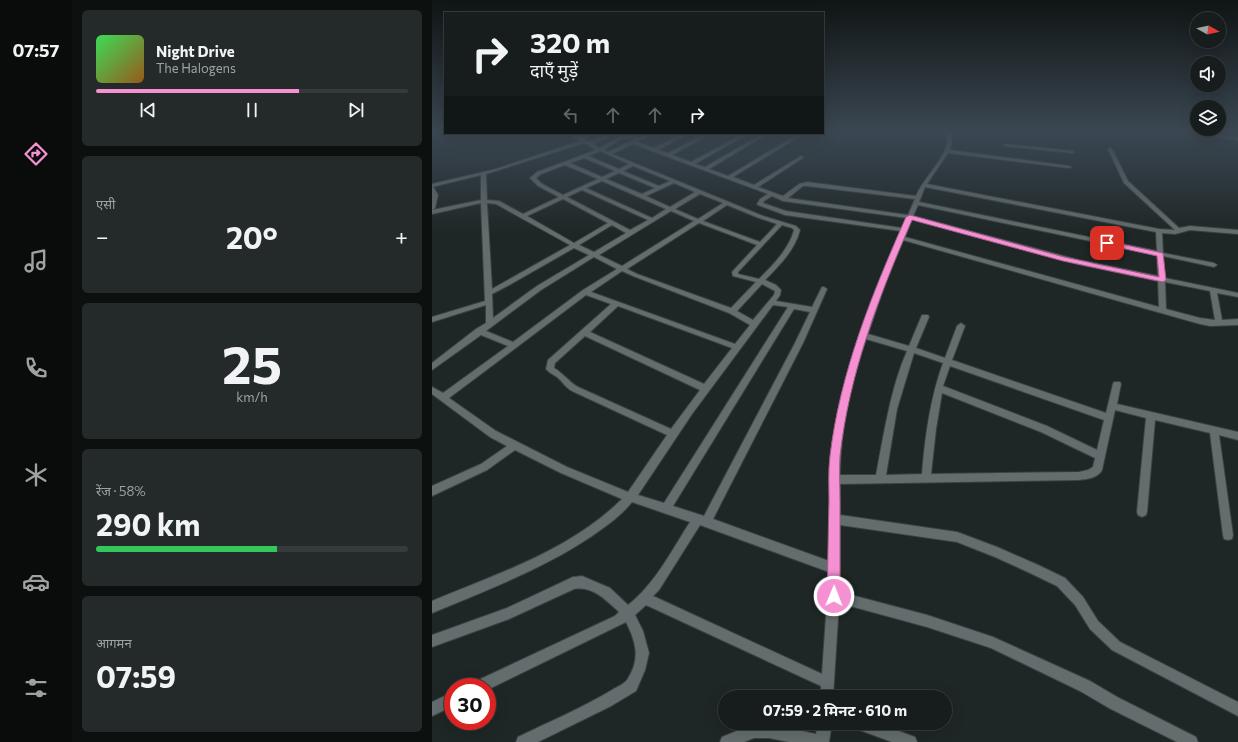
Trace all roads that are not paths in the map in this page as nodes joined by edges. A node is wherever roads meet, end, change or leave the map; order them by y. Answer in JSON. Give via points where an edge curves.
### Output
{"nodes":[{"id":1,"x":510,"y":166,"type":"edge"},
{"id":2,"x":559,"y":166,"type":"edge"},
{"id":3,"x":572,"y":166,"type":"edge"},
{"id":4,"x":606,"y":166,"type":"edge"},
{"id":5,"x":630,"y":166,"type":"edge"},
{"id":6,"x":637,"y":166,"type":"edge"},
{"id":7,"x":696,"y":166,"type":"edge"},
{"id":8,"x":711,"y":166,"type":"edge"},
{"id":9,"x":749,"y":166,"type":"edge"},
{"id":10,"x":787,"y":166,"type":"edge"},
{"id":11,"x":937,"y":166,"type":"edge"},
{"id":12,"x":1058,"y":166,"type":"edge"},
{"id":13,"x":1118,"y":166,"type":"edge"},
{"id":14,"x":1069,"y":167,"type":"dead end"},
{"id":15,"x":705,"y":169,"type":"junction"},
{"id":16,"x":619,"y":171,"type":"junction"},
{"id":17,"x":484,"y":174,"type":"junction"},
{"id":18,"x":728,"y":178,"type":"junction"},
{"id":19,"x":601,"y":179,"type":"junction"},
{"id":20,"x":674,"y":181,"type":"junction"},
{"id":21,"x":924,"y":185,"type":"junction"},
{"id":22,"x":754,"y":187,"type":"junction"},
{"id":23,"x":432,"y":188,"type":"edge"},
{"id":24,"x":582,"y":188,"type":"junction"},
{"id":25,"x":659,"y":188,"type":"junction"},
{"id":26,"x":700,"y":191,"type":"junction"},
{"id":27,"x":771,"y":194,"type":"junction"},
{"id":28,"x":642,"y":196,"type":"junction"},
{"id":29,"x":562,"y":197,"type":"junction"},
{"id":30,"x":783,"y":199,"type":"junction"},
{"id":31,"x":484,"y":201,"type":"junction"},
{"id":32,"x":917,"y":201,"type":"junction"},
{"id":33,"x":727,"y":203,"type":"junction"},
{"id":34,"x":432,"y":208,"type":"edge"},
{"id":35,"x":671,"y":208,"type":"junction"},
{"id":36,"x":432,"y":212,"type":"edge"},
{"id":37,"x":524,"y":216,"type":"junction"},
{"id":38,"x":910,"y":217,"type":"junction"},
{"id":39,"x":652,"y":220,"type":"junction"},
{"id":40,"x":698,"y":221,"type":"junction"},
{"id":41,"x":612,"y":223,"type":"junction"},
{"id":42,"x":780,"y":224,"type":"junction"},
{"id":43,"x":1159,"y":231,"type":"junction"},
{"id":44,"x":1179,"y":231,"type":"junction"},
{"id":45,"x":1238,"y":232,"type":"edge"},
{"id":46,"x":631,"y":233,"type":"junction"},
{"id":47,"x":903,"y":234,"type":"junction"},
{"id":48,"x":760,"y":244,"type":"junction"},
{"id":49,"x":574,"y":245,"type":"junction"},
{"id":50,"x":594,"y":255,"type":"junction"},
{"id":51,"x":1161,"y":255,"type":"junction"},
{"id":52,"x":1214,"y":265,"type":"dead end"},
{"id":53,"x":623,"y":269,"type":"junction"},
{"id":54,"x":1163,"y":280,"type":"junction"},
{"id":55,"x":760,"y":282,"type":"junction"},
{"id":56,"x":824,"y":289,"type":"dead end"},
{"id":57,"x":1213,"y":290,"type":"junction"},
{"id":58,"x":489,"y":292,"type":"junction"},
{"id":59,"x":585,"y":292,"type":"junction"},
{"id":60,"x":1238,"y":295,"type":"edge"},
{"id":61,"x":489,"y":302,"type":"junction"},
{"id":62,"x":772,"y":302,"type":"junction"},
{"id":63,"x":616,"y":304,"type":"junction"},
{"id":64,"x":792,"y":306,"type":"junction"},
{"id":65,"x":814,"y":310,"type":"junction"},
{"id":66,"x":732,"y":311,"type":"junction"},
{"id":67,"x":1163,"y":311,"type":"junction"},
{"id":68,"x":925,"y":317,"type":"dead end"},
{"id":69,"x":432,"y":320,"type":"edge"},
{"id":70,"x":1238,"y":322,"type":"edge"},
{"id":71,"x":490,"y":323,"type":"junction"},
{"id":72,"x":1219,"y":323,"type":"junction"},
{"id":73,"x":754,"y":324,"type":"junction"},
{"id":74,"x":961,"y":326,"type":"dead end"},
{"id":75,"x":479,"y":331,"type":"junction"},
{"id":76,"x":584,"y":332,"type":"junction"},
{"id":77,"x":863,"y":335,"type":"junction"},
{"id":78,"x":514,"y":345,"type":"junction"},
{"id":79,"x":736,"y":347,"type":"junction"},
{"id":80,"x":910,"y":349,"type":"junction"},
{"id":81,"x":947,"y":361,"type":"junction"},
{"id":82,"x":432,"y":367,"type":"edge"},
{"id":83,"x":1117,"y":384,"type":"dead end"},
{"id":84,"x":706,"y":388,"type":"junction"},
{"id":85,"x":939,"y":388,"type":"junction"},
{"id":86,"x":432,"y":390,"type":"edge"},
{"id":87,"x":443,"y":398,"type":"junction"},
{"id":88,"x":1112,"y":406,"type":"junction"},
{"id":89,"x":1151,"y":415,"type":"junction"},
{"id":90,"x":1109,"y":418,"type":"junction"},
{"id":91,"x":1214,"y":430,"type":"junction"},
{"id":92,"x":673,"y":434,"type":"junction"},
{"id":93,"x":1238,"y":436,"type":"edge"},
{"id":94,"x":515,"y":445,"type":"junction"},
{"id":95,"x":1101,"y":456,"type":"junction"},
{"id":96,"x":926,"y":478,"type":"junction"},
{"id":97,"x":880,"y":479,"type":"junction"},
{"id":98,"x":835,"y":480,"type":"junction"},
{"id":99,"x":432,"y":491,"type":"edge"},
{"id":100,"x":630,"y":497,"type":"junction"},
{"id":101,"x":666,"y":509,"type":"junction"},
{"id":102,"x":1142,"y":512,"type":"dead end"},
{"id":103,"x":834,"y":519,"type":"junction"},
{"id":104,"x":702,"y":520,"type":"junction"},
{"id":105,"x":1228,"y":535,"type":"dead end"},
{"id":106,"x":834,"y":568,"type":"junction"},
{"id":107,"x":834,"y":596,"type":"junction"},
{"id":108,"x":644,"y":598,"type":"junction"},
{"id":109,"x":432,"y":607,"type":"edge"},
{"id":110,"x":628,"y":613,"type":"junction"},
{"id":111,"x":432,"y":641,"type":"edge"},
{"id":112,"x":496,"y":679,"type":"edge"},
{"id":113,"x":828,"y":683,"type":"junction"},
{"id":114,"x":828,"y":690,"type":"edge"},
{"id":115,"x":444,"y":704,"type":"edge"},
{"id":116,"x":1238,"y":709,"type":"edge"},
{"id":117,"x":432,"y":710,"type":"edge"},
{"id":118,"x":824,"y":730,"type":"edge"},
{"id":119,"x":878,"y":730,"type":"edge"},
{"id":120,"x":523,"y":742,"type":"edge"},
{"id":121,"x":727,"y":742,"type":"edge"},
{"id":122,"x":821,"y":742,"type":"edge"},
{"id":123,"x":910,"y":742,"type":"edge"},
{"id":124,"x":1191,"y":742,"type":"edge"}],
"edges":[{"from":1,"to":17,"type":"street"},
{"from":2,"to":29,"type":"street","via":[[533,178],[540,186]]},
{"from":3,"to":19,"type":"street"},
{"from":4,"to":16,"type":"street"},
{"from":5,"to":16,"type":"street"},
{"from":6,"to":20,"type":"street"},
{"from":7,"to":15,"type":"street"},
{"from":8,"to":15,"type":"street"},
{"from":9,"to":18,"type":"street"},
{"from":10,"to":22,"type":"street"},
{"from":11,"to":21,"type":"street"},
{"from":12,"to":14,"type":"street"},
{"from":13,"to":44,"type":"street","via":[[1126,182]]},
{"from":15,"to":18,"type":"street"},
{"from":16,"to":19,"type":"street"},
{"from":16,"to":25,"type":"street"},
{"from":17,"to":23,"type":"street"},
{"from":17,"to":31,"type":"street"},
{"from":18,"to":22,"type":"street"},
{"from":19,"to":24,"type":"street"},
{"from":19,"to":28,"type":"street"},
{"from":20,"to":25,"type":"street"},
{"from":20,"to":26,"type":"street"},
{"from":21,"to":32,"type":"street"},
{"from":21,"to":43,"type":"street"},
{"from":22,"to":27,"type":"street"},
{"from":23,"to":34,"type":"street","via":[[435,195]]},
{"from":24,"to":29,"type":"street"},
{"from":24,"to":39,"type":"street"},
{"from":25,"to":28,"type":"street"},
{"from":26,"to":33,"type":"street"},
{"from":26,"to":35,"type":"street"},
{"from":27,"to":30,"type":"street"},
{"from":27,"to":47,"type":"street","via":[[760,204],[785,213]]},
{"from":28,"to":35,"type":"street"},
{"from":29,"to":37,"type":"street"},
{"from":29,"to":41,"type":"street"},
{"from":30,"to":32,"type":"street","via":[[801,185],[807,184]]},
{"from":30,"to":38,"type":"street"},
{"from":31,"to":36,"type":"street"},
{"from":31,"to":37,"type":"street","via":[[497,202]]},
{"from":31,"to":58,"type":"street"},
{"from":32,"to":38,"type":"street"},
{"from":32,"to":51,"type":"street"},
{"from":33,"to":40,"type":"street"},
{"from":33,"to":42,"type":"street"},
{"from":35,"to":39,"type":"street"},
{"from":35,"to":40,"type":"street"},
{"from":37,"to":49,"type":"street"},
{"from":38,"to":47,"type":"street"},
{"from":38,"to":54,"type":"street","via":[[1063,259]]},
{"from":39,"to":46,"type":"street"},
{"from":40,"to":48,"type":"street"},
{"from":40,"to":53,"type":"street"},
{"from":41,"to":46,"type":"street"},
{"from":41,"to":49,"type":"street"},
{"from":42,"to":48,"type":"street"},
{"from":42,"to":55,"type":"street","via":[[794,227],[797,232],[780,259]]},
{"from":43,"to":44,"type":"street"},
{"from":43,"to":51,"type":"street"},
{"from":44,"to":45,"type":"street","via":[[1182,228],[1190,228]]},
{"from":46,"to":50,"type":"street"},
{"from":47,"to":67,"type":"street"},
{"from":47,"to":77,"type":"street"},
{"from":48,"to":55,"type":"street","via":[[735,272],[735,275],[741,278]]},
{"from":49,"to":50,"type":"street"},
{"from":49,"to":58,"type":"street"},
{"from":50,"to":53,"type":"street"},
{"from":50,"to":71,"type":"street","via":[[539,288]]},
{"from":51,"to":52,"type":"street"},
{"from":51,"to":54,"type":"street"},
{"from":53,"to":59,"type":"street"},
{"from":53,"to":66,"type":"street"},
{"from":54,"to":57,"type":"street"},
{"from":54,"to":67,"type":"street"},
{"from":55,"to":62,"type":"street","via":[[770,284],[778,290]]},
{"from":55,"to":66,"type":"street"},
{"from":56,"to":65,"type":"street"},
{"from":57,"to":60,"type":"street"},
{"from":57,"to":72,"type":"street"},
{"from":58,"to":61,"type":"street"},
{"from":59,"to":63,"type":"street"},
{"from":59,"to":78,"type":"street"},
{"from":61,"to":69,"type":"street"},
{"from":61,"to":71,"type":"street"},
{"from":62,"to":64,"type":"street"},
{"from":62,"to":73,"type":"street"},
{"from":63,"to":76,"type":"street"},
{"from":63,"to":79,"type":"street"},
{"from":64,"to":65,"type":"street"},
{"from":64,"to":101,"type":"street"},
{"from":65,"to":104,"type":"street"},
{"from":66,"to":73,"type":"street"},
{"from":67,"to":72,"type":"street"},
{"from":68,"to":80,"type":"street"},
{"from":70,"to":72,"type":"street"},
{"from":71,"to":75,"type":"street"},
{"from":73,"to":79,"type":"street"},
{"from":74,"to":81,"type":"street"},
{"from":75,"to":78,"type":"street"},
{"from":75,"to":82,"type":"street"},
{"from":76,"to":84,"type":"street"},
{"from":76,"to":92,"type":"street","via":[[551,362],[550,369],[582,393]]},
{"from":77,"to":80,"type":"street"},
{"from":77,"to":98,"type":"street","via":[[842,411],[835,458]]},
{"from":78,"to":87,"type":"street"},
{"from":79,"to":84,"type":"street"},
{"from":80,"to":81,"type":"street"},
{"from":80,"to":97,"type":"street","via":[[893,409]]},
{"from":81,"to":85,"type":"street"},
{"from":81,"to":90,"type":"street"},
{"from":83,"to":88,"type":"street"},
{"from":84,"to":92,"type":"street"},
{"from":85,"to":95,"type":"street","via":[[1044,429]]},
{"from":85,"to":96,"type":"street","via":[[929,440]]},
{"from":86,"to":87,"type":"street"},
{"from":87,"to":94,"type":"street","via":[[493,434]]},
{"from":88,"to":89,"type":"street"},
{"from":88,"to":90,"type":"street"},
{"from":89,"to":91,"type":"street"},
{"from":89,"to":102,"type":"street"},
{"from":90,"to":95,"type":"street"},
{"from":91,"to":93,"type":"street"},
{"from":91,"to":105,"type":"street"},
{"from":92,"to":100,"type":"street"},
{"from":94,"to":99,"type":"street","via":[[484,467]]},
{"from":94,"to":100,"type":"street","via":[[564,470]]},
{"from":95,"to":96,"type":"street","via":[[1097,470],[1080,476]]},
{"from":96,"to":97,"type":"street"},
{"from":97,"to":98,"type":"street"},
{"from":98,"to":103,"type":"street"},
{"from":100,"to":101,"type":"street"},
{"from":100,"to":109,"type":"street","via":[[602,523],[576,540],[526,566]]},
{"from":101,"to":104,"type":"street"},
{"from":103,"to":106,"type":"street"},
{"from":103,"to":116,"type":"street","via":[[957,537],[1034,569],[1066,586],[1094,625],[1116,646]]},
{"from":104,"to":106,"type":"street"},
{"from":104,"to":108,"type":"street"},
{"from":106,"to":107,"type":"street"},
{"from":107,"to":113,"type":"street"},
{"from":107,"to":124,"type":"street","via":[[927,621],[993,643],[1085,686]]},
{"from":108,"to":110,"type":"street"},
{"from":108,"to":113,"type":"street"},
{"from":110,"to":111,"type":"street","via":[[606,592],[582,582],[573,583],[509,613]]},
{"from":110,"to":112,"type":"street","via":[[619,620]]},
{"from":110,"to":120,"type":"street","via":[[637,631],[642,653],[640,670],[631,686]]},
{"from":113,"to":114,"type":"street"},
{"from":115,"to":117,"type":"street"},
{"from":118,"to":122,"type":"street"},
{"from":119,"to":123,"type":"street"},
{"from":121,"to":122,"type":"street","via":[[754,731],[769,731]]}]}
